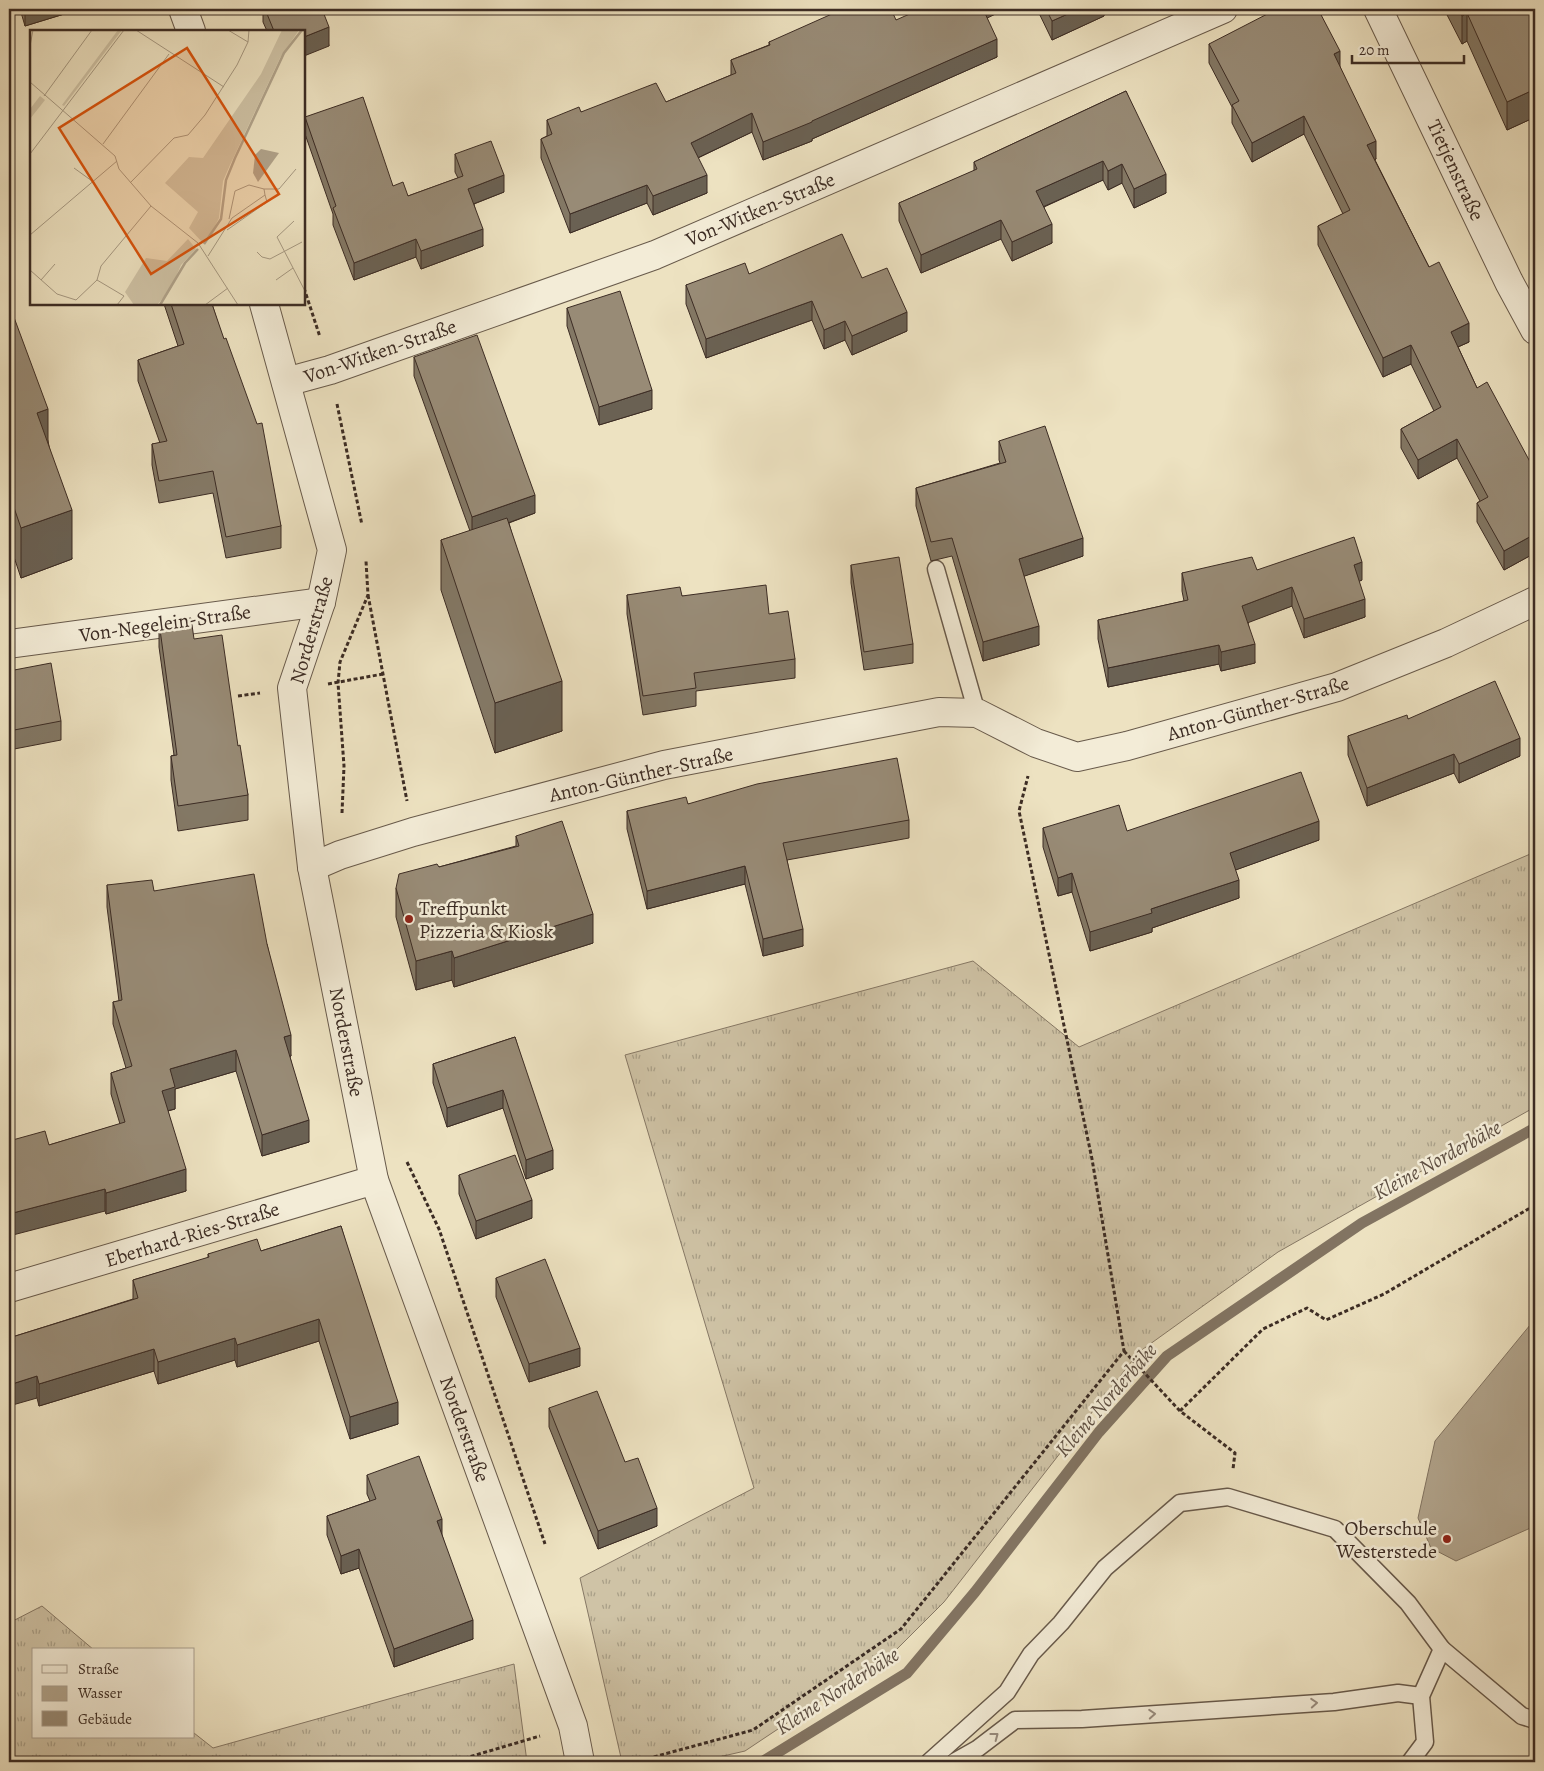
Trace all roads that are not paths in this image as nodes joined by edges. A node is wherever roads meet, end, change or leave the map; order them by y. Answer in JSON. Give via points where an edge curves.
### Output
{"nodes":[{"id":1,"x":183,"y":9,"type":"edge"},
{"id":2,"x":1223,"y":9,"type":"edge"},
{"id":3,"x":1378,"y":9,"type":"edge"},
{"id":4,"x":190,"y":30,"type":"edge"},
{"id":5,"x":264,"y":305,"type":"edge"},
{"id":6,"x":1535,"y":330,"type":"edge"},
{"id":7,"x":286,"y":382,"type":"junction"},
{"id":8,"x":936,"y":569,"type":"dead end"},
{"id":9,"x":1535,"y":601,"type":"edge"},
{"id":10,"x":322,"y":602,"type":"junction"},
{"id":11,"x":9,"y":644,"type":"edge"},
{"id":12,"x":977,"y":713,"type":"junction"},
{"id":13,"x":312,"y":867,"type":"junction"},
{"id":14,"x":374,"y":1180,"type":"junction"},
{"id":15,"x":9,"y":1288,"type":"edge"},
{"id":16,"x":1442,"y":1649,"type":"junction"},
{"id":17,"x":1421,"y":1696,"type":"junction"},
{"id":18,"x":1535,"y":1720,"type":"edge"},
{"id":19,"x":580,"y":1760,"type":"edge"},
{"id":20,"x":929,"y":1762,"type":"edge"},
{"id":21,"x":954,"y":1762,"type":"edge"},
{"id":22,"x":1410,"y":1762,"type":"edge"}],
"edges":[{"from":1,"to":4,"type":"street"},
{"from":2,"to":7,"type":"street","name":"Von-Witken-Straße","via":[[655,255],[330,370]]},
{"from":3,"to":6,"type":"street","name":"Tietjenstraße"},
{"from":5,"to":7,"type":"street","name":"Norderstraße"},
{"from":7,"to":10,"type":"street","name":"Norderstraße","via":[[332,550]]},
{"from":8,"to":12,"type":"lane"},
{"from":9,"to":12,"type":"street","name":"Anton-Günther-Straße","via":[[1446,643],[1328,690],[1077,757],[1036,743]]},
{"from":10,"to":11,"type":"street","name":"Von-Negelein-Straße"},
{"from":10,"to":13,"type":"street","name":"Norderstraße","via":[[292,688]]},
{"from":12,"to":13,"type":"street","name":"Anton-Günther-Straße","via":[[939,712],[664,765],[413,832]]},
{"from":13,"to":14,"type":"street","name":"Norderstraße"},
{"from":14,"to":15,"type":"street","name":"Eberhard-Ries-Straße"},
{"from":14,"to":19,"type":"street","name":"Norderstraße","via":[[573,1726]]},
{"from":16,"to":17,"type":"lane"},
{"from":16,"to":18,"type":"lane","via":[[1522,1716]]},
{"from":16,"to":20,"type":"lane","via":[[1408,1603],[1335,1529],[1228,1497],[1180,1503],[1105,1568],[1030,1654],[1007,1692]]},
{"from":21,"to":17,"type":"lane","one_way":true,"via":[[1015,1720],[1082,1719],[1324,1703],[1398,1693]]},
{"from":17,"to":22,"type":"lane","via":[[1425,1742]]}]}
